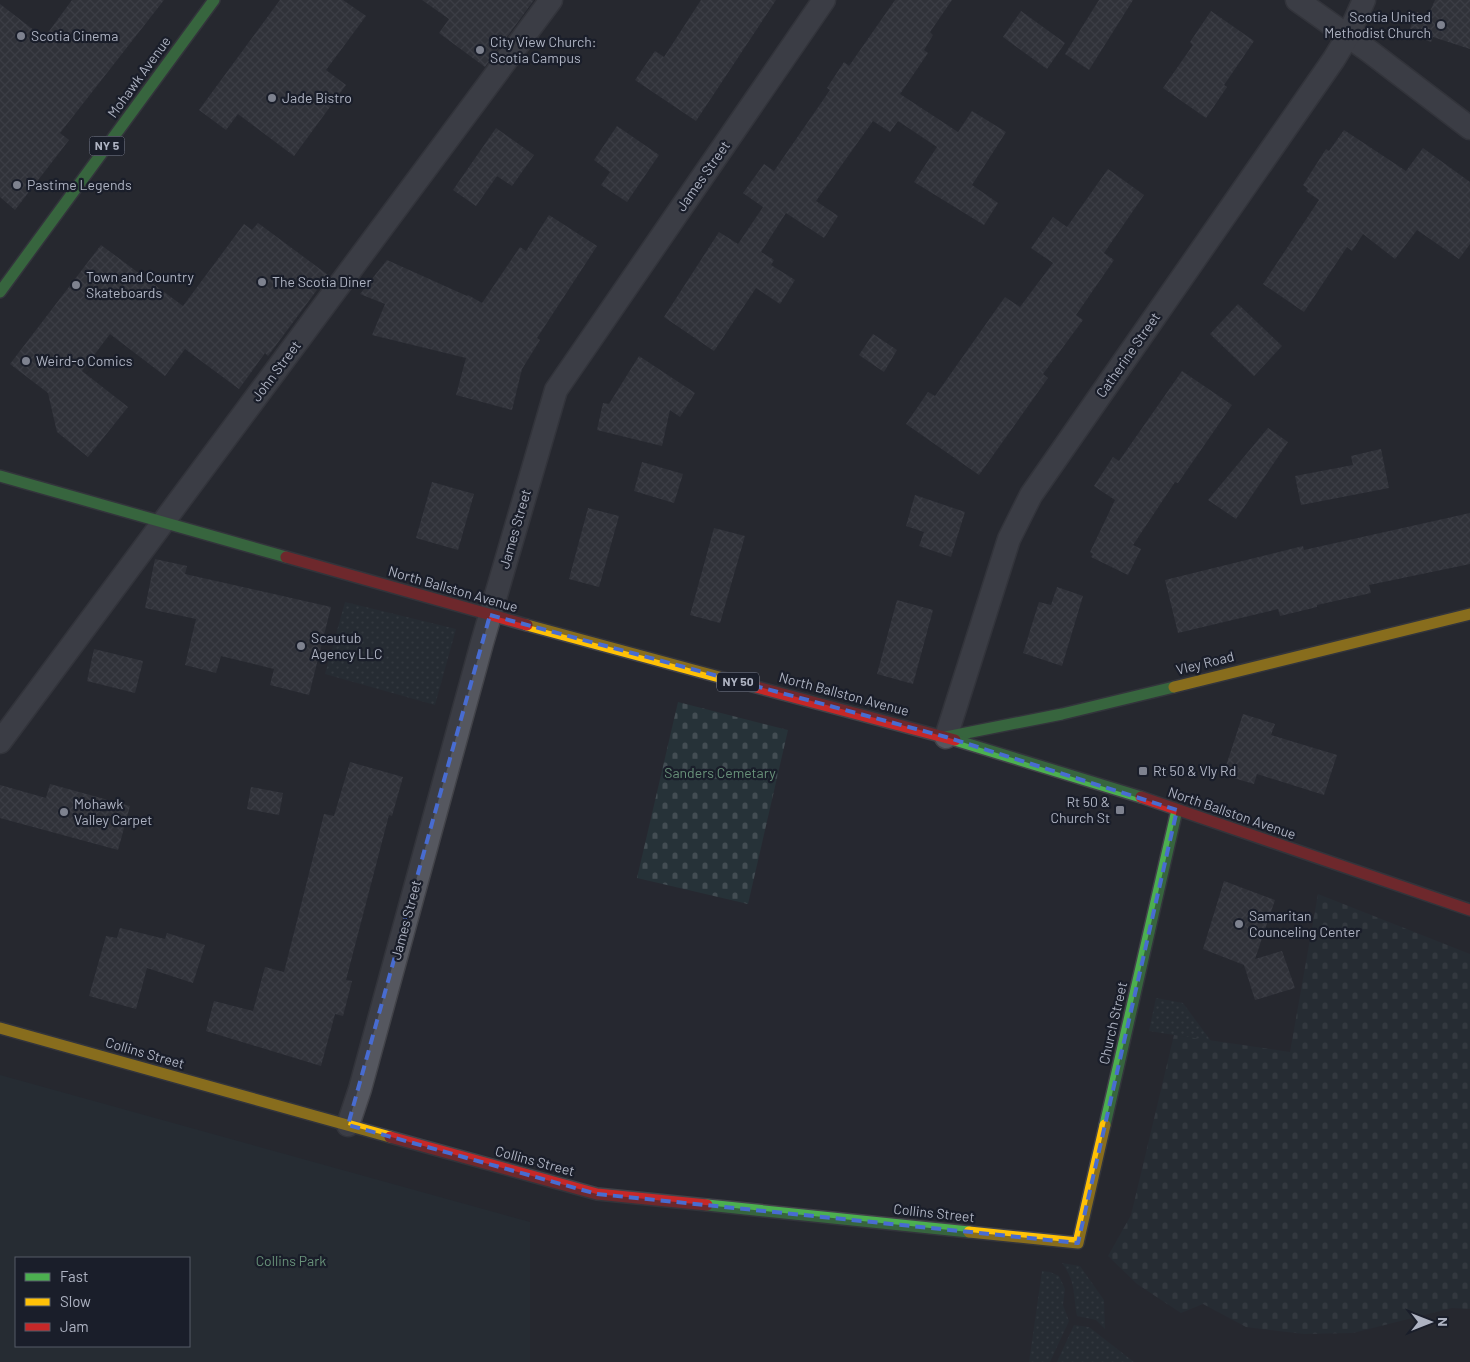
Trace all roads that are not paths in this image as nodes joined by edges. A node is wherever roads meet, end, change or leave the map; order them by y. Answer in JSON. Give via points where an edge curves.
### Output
{"nodes":[{"id":1,"x":214,"y":0,"type":"edge"},
{"id":2,"x":551,"y":0,"type":"edge"},
{"id":3,"x":824,"y":0,"type":"edge"},
{"id":4,"x":1298,"y":0,"type":"edge"},
{"id":5,"x":1364,"y":0,"type":"edge"},
{"id":6,"x":1348,"y":36,"type":"junction"},
{"id":7,"x":1470,"y":128,"type":"edge"},
{"id":8,"x":0,"y":292,"type":"edge"},
{"id":9,"x":0,"y":476,"type":"edge"},
{"id":10,"x":164,"y":522,"type":"junction"},
{"id":11,"x":1470,"y":614,"type":"edge"},
{"id":12,"x":490,"y":615,"type":"junction"},
{"id":13,"x":946,"y":737,"type":"junction"},
{"id":14,"x":0,"y":742,"type":"edge"},
{"id":15,"x":1177,"y":810,"type":"junction"},
{"id":16,"x":1470,"y":910,"type":"edge"},
{"id":17,"x":0,"y":1028,"type":"edge"},
{"id":18,"x":348,"y":1125,"type":"junction"},
{"id":19,"x":1078,"y":1243,"type":"joint"}],
"edges":[{"from":1,"to":8,"type":"street","name":"Mohawk Avenue","number":"NY 5"},
{"from":2,"to":10,"type":"street","name":"John Street"},
{"from":3,"to":12,"type":"street","name":"James Street","via":[[556,390]]},
{"from":4,"to":6,"type":"street"},
{"from":5,"to":6,"type":"street","name":"Catherine Street"},
{"from":6,"to":7,"type":"street"},
{"from":6,"to":13,"type":"street","name":"Catherine Street","via":[[1031,495],[1009,539]]},
{"from":9,"to":10,"type":"street","name":"North Ballston Avenue","number":"NY 50"},
{"from":10,"to":12,"type":"street","name":"North Ballston Avenue","number":"NY 50"},
{"from":10,"to":14,"type":"street","name":"John Street"},
{"from":11,"to":13,"type":"street","name":"Vley Road","via":[[1062,714]]},
{"from":12,"to":13,"type":"street","name":"North Ballston Avenue","number":"NY 50"},
{"from":12,"to":18,"type":"street","name":"James Street"},
{"from":13,"to":15,"type":"street","name":"North Ballston Avenue","number":"NY 50"},
{"from":15,"to":16,"type":"street","name":"North Ballston Avenue","number":"NY 50"},
{"from":15,"to":19,"type":"street","name":"Church Street"},
{"from":17,"to":18,"type":"street","name":"Collins Street"},
{"from":18,"to":19,"type":"street","name":"Collins Street","via":[[597,1194]]}]}
